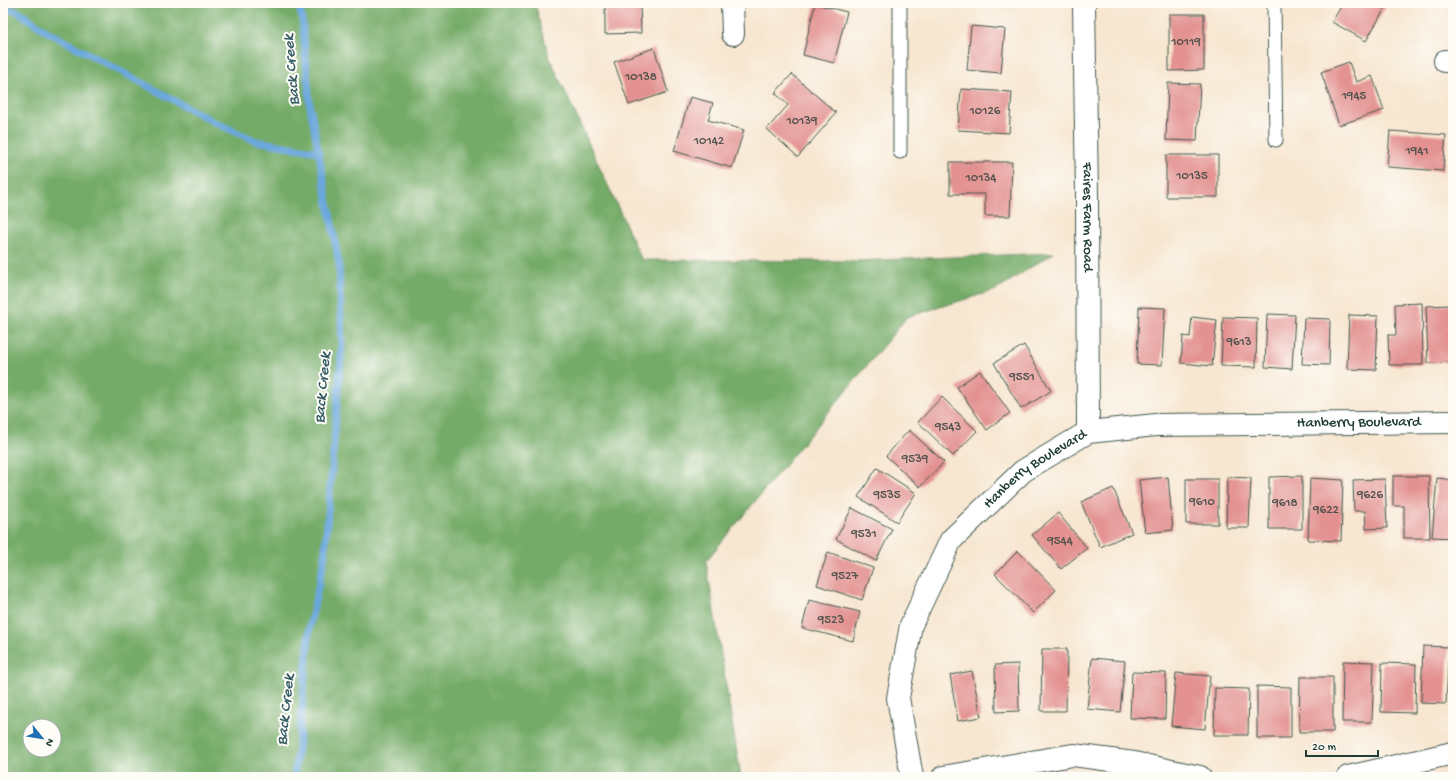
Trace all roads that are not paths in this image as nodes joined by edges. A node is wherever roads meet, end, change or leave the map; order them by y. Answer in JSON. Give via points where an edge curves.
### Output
{"nodes":[{"id":1,"x":732,"y":3,"type":"edge"},
{"id":2,"x":900,"y":3,"type":"edge"},
{"id":3,"x":1084,"y":3,"type":"edge"},
{"id":4,"x":1274,"y":3,"type":"edge"},
{"id":5,"x":733,"y":34,"type":"dead end"},
{"id":6,"x":1276,"y":140,"type":"dead end"},
{"id":7,"x":900,"y":152,"type":"dead end"},
{"id":8,"x":1453,"y":422,"type":"edge"},
{"id":9,"x":1088,"y":432,"type":"junction"},
{"id":10,"x":1453,"y":753,"type":"edge"},
{"id":11,"x":912,"y":777,"type":"edge"},
{"id":12,"x":943,"y":777,"type":"edge"},
{"id":13,"x":1200,"y":777,"type":"edge"},
{"id":14,"x":1348,"y":777,"type":"edge"}],
"edges":[{"from":1,"to":5,"type":"street"},
{"from":2,"to":7,"type":"lane"},
{"from":3,"to":9,"type":"street","name":"Faires Farm Road"},
{"from":4,"to":6,"type":"lane"},
{"from":8,"to":9,"type":"street","name":"Hanberry Boulevard","via":[[1156,425]]},
{"from":9,"to":11,"type":"street","name":"Hanberry Boulevard","via":[[1023,471],[951,540],[911,625],[898,698]]},
{"from":10,"to":14,"type":"street"},
{"from":12,"to":13,"type":"street","via":[[1073,755],[1134,763]]}]}
